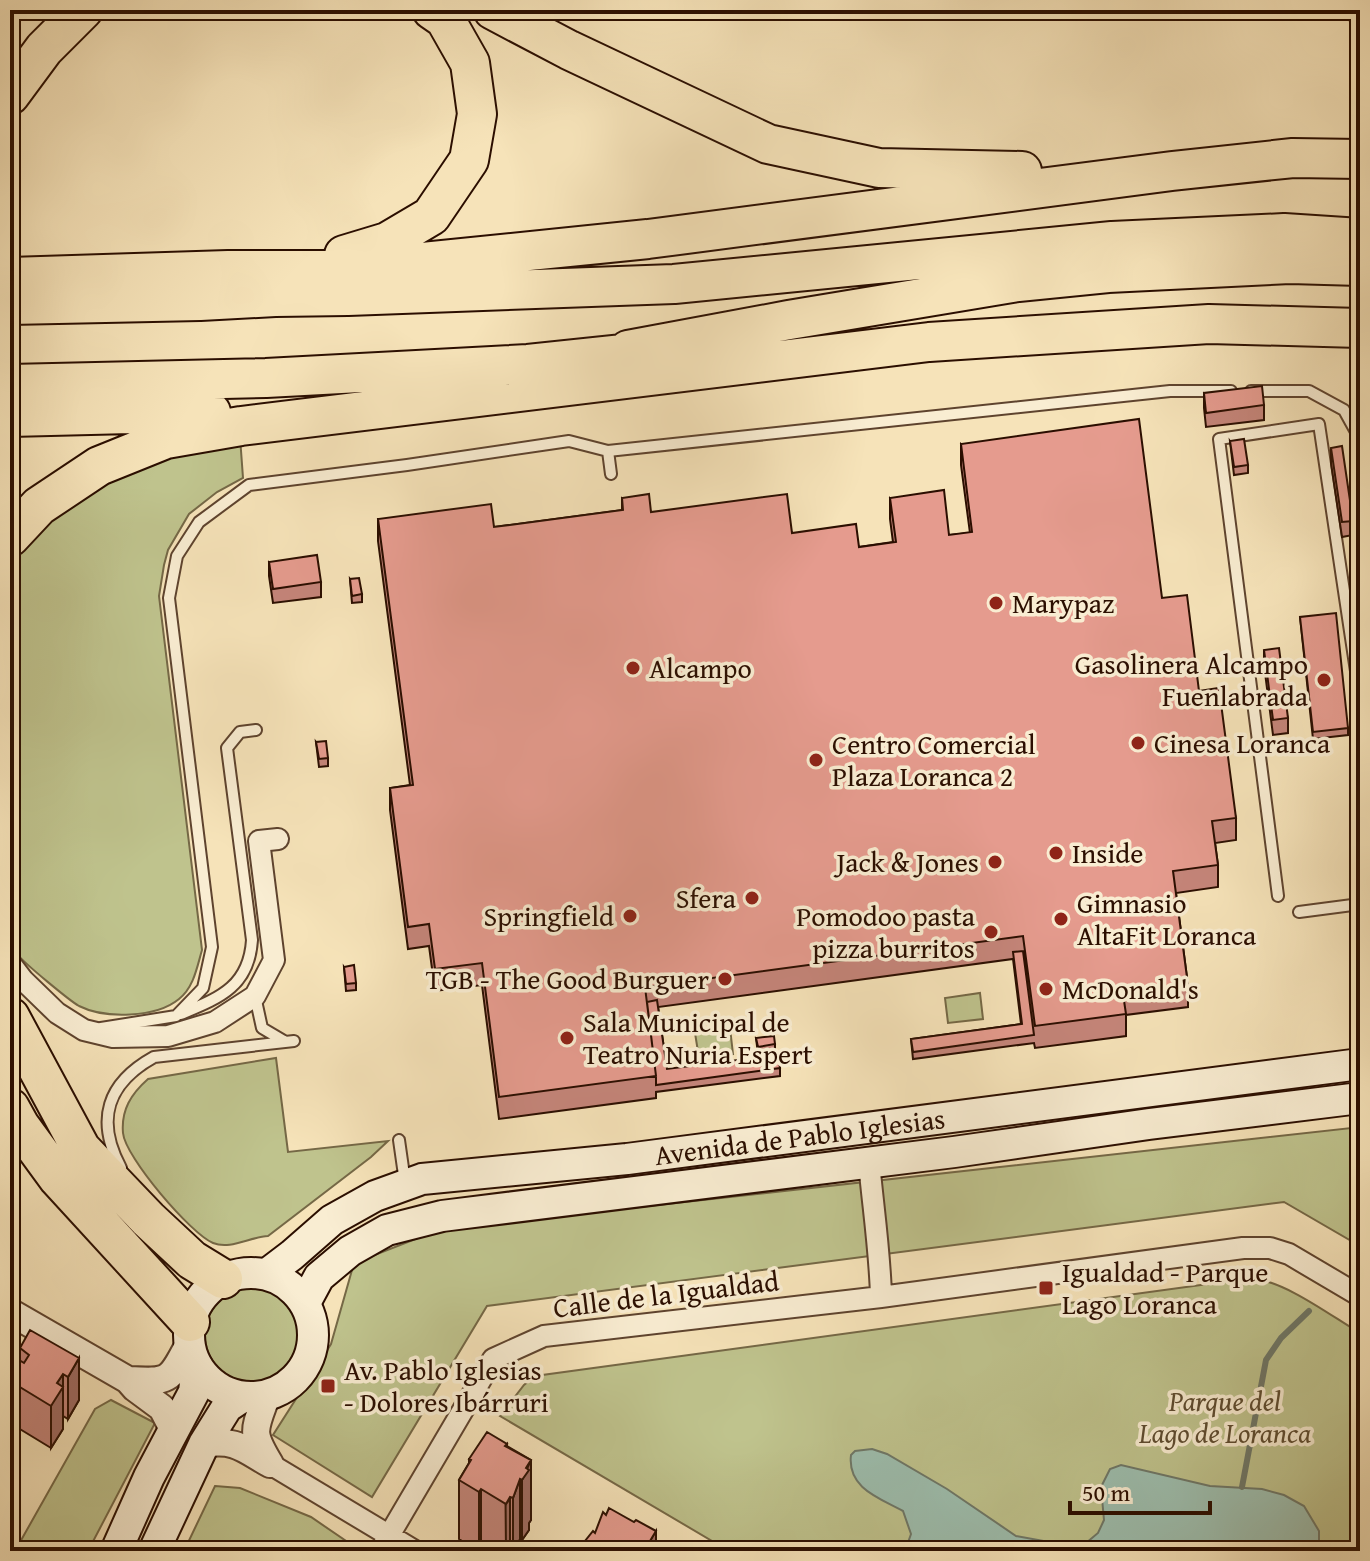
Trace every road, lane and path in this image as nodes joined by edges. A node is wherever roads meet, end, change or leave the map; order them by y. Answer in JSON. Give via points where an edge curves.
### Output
{"nodes":[{"id":1,"x":83,"y":10,"type":"edge"},
{"id":2,"x":432,"y":10,"type":"edge"},
{"id":3,"x":493,"y":10,"type":"edge"},
{"id":4,"x":1355,"y":10,"type":"edge"},
{"id":5,"x":1360,"y":16,"type":"edge"},
{"id":6,"x":10,"y":95,"type":"edge"},
{"id":7,"x":1360,"y":159,"type":"edge"},
{"id":8,"x":1172,"y":171,"type":"junction"},
{"id":9,"x":1360,"y":238,"type":"edge"},
{"id":10,"x":1360,"y":266,"type":"edge"},
{"id":11,"x":228,"y":270,"type":"junction"},
{"id":12,"x":10,"y":277,"type":"edge"},
{"id":13,"x":10,"y":305,"type":"edge"},
{"id":14,"x":1360,"y":327,"type":"edge"},
{"id":15,"x":593,"y":356,"type":"junction"},
{"id":16,"x":10,"y":384,"type":"edge"},
{"id":17,"x":394,"y":408,"type":"junction"},
{"id":18,"x":10,"y":417,"type":"edge"},
{"id":19,"x":1360,"y":439,"type":"edge"},
{"id":20,"x":608,"y":451,"type":"junction"},
{"id":21,"x":611,"y":474,"type":"dead end"},
{"id":22,"x":10,"y":537,"type":"edge"},
{"id":23,"x":1360,"y":698,"type":"edge"},
{"id":24,"x":256,"y":730,"type":"dead end"},
{"id":25,"x":278,"y":839,"type":"dead end"},
{"id":26,"x":1278,"y":896,"type":"dead end"},
{"id":27,"x":1360,"y":904,"type":"edge"},
{"id":28,"x":1299,"y":912,"type":"dead end"},
{"id":29,"x":10,"y":963,"type":"edge"},
{"id":30,"x":255,"y":996,"type":"junction"},
{"id":31,"x":176,"y":1016,"type":"junction"},
{"id":32,"x":10,"y":1017,"type":"edge"},
{"id":33,"x":84,"y":1030,"type":"junction"},
{"id":34,"x":1360,"y":1064,"type":"edge"},
{"id":35,"x":10,"y":1087,"type":"edge"},
{"id":36,"x":1360,"y":1098,"type":"edge"},
{"id":37,"x":13,"y":1116,"type":"edge"},
{"id":38,"x":399,"y":1140,"type":"dead end"},
{"id":39,"x":869,"y":1162,"type":"junction"},
{"id":40,"x":58,"y":1178,"type":"junction"},
{"id":41,"x":405,"y":1185,"type":"junction"},
{"id":42,"x":148,"y":1219,"type":"junction"},
{"id":43,"x":267,"y":1274,"type":"junction"},
{"id":44,"x":223,"y":1279,"type":"junction"},
{"id":45,"x":1360,"y":1296,"type":"edge"},
{"id":46,"x":881,"y":1297,"type":"junction"},
{"id":47,"x":305,"y":1303,"type":"junction"},
{"id":48,"x":10,"y":1312,"type":"edge"},
{"id":49,"x":192,"y":1344,"type":"junction"},
{"id":50,"x":128,"y":1380,"type":"junction"},
{"id":51,"x":254,"y":1396,"type":"junction"},
{"id":52,"x":174,"y":1431,"type":"junction"},
{"id":53,"x":204,"y":1444,"type":"junction"},
{"id":54,"x":270,"y":1464,"type":"junction"},
{"id":55,"x":384,"y":1543,"type":"edge"},
{"id":56,"x":116,"y":1551,"type":"edge"},
{"id":57,"x":154,"y":1551,"type":"edge"},
{"id":58,"x":415,"y":1551,"type":"edge"}],
"edges":[{"from":1,"to":6,"type":"highway","via":[[44,49]]},
{"from":2,"to":11,"type":"highway","via":[[445,19],[470,63],[477,114],[469,160],[431,216],[387,242],[340,256]]},
{"from":3,"to":8,"type":"highway","via":[[768,144],[879,168]]},
{"from":4,"to":5,"type":"street"},
{"from":7,"to":8,"type":"highway","via":[[1293,158]]},
{"from":8,"to":11,"type":"highway","via":[[452,260],[344,270]]},
{"from":9,"to":13,"type":"highway","via":[[1284,233],[1112,241],[674,284]]},
{"from":10,"to":15,"type":"highway","via":[[1275,265],[1018,282]]},
{"from":11,"to":12,"type":"highway"},
{"from":14,"to":15,"type":"highway","via":[[1292,315],[1021,314]]},
{"from":14,"to":17,"type":"highway","via":[[1209,324],[929,342]]},
{"from":15,"to":16,"type":"highway","via":[[266,378]]},
{"from":17,"to":18,"type":"highway"},
{"from":17,"to":22,"type":"highway","via":[[166,439],[99,466],[39,506]]},
{"from":19,"to":20,"type":"lane","via":[[1344,410],[1309,391],[1170,391]]},
{"from":20,"to":21,"type":"lane"},
{"from":20,"to":31,"type":"lane","via":[[569,441],[249,485],[199,522],[177,556],[169,598],[212,947],[203,988]]},
{"from":23,"to":26,"type":"lane","via":[[1319,424],[1219,439]]},
{"from":24,"to":31,"type":"lane","via":[[240,732],[227,748],[251,956],[240,981],[225,994]]},
{"from":25,"to":30,"type":"street","via":[[259,841],[274,960]]},
{"from":27,"to":28,"type":"lane"},
{"from":29,"to":33,"type":"street","via":[[57,1013]]},
{"from":30,"to":33,"type":"street","via":[[215,1022],[168,1036],[113,1037]]},
{"from":30,"to":42,"type":"lane","via":[[262,1028],[290,1041],[154,1057],[134,1068],[118,1087],[107,1113],[108,1136]]},
{"from":31,"to":33,"type":"lane"},
{"from":32,"to":42,"type":"highway","via":[[81,1149]]},
{"from":34,"to":41,"type":"main road","name":"Avenida de Pablo Iglesias"},
{"from":35,"to":40,"type":"highway"},
{"from":36,"to":39,"type":"main road","name":"Avenida de Pablo Iglesias"},
{"from":37,"to":40,"type":"highway"},
{"from":38,"to":41,"type":"lane"},
{"from":39,"to":46,"type":"street"},
{"from":39,"to":47,"type":"main road","name":"Avenida de Pablo Iglesias","via":[[442,1216],[387,1230],[350,1251],[319,1277]]},
{"from":40,"to":49,"type":"highway"},
{"from":41,"to":43,"type":"main road","name":"Avenida de Pablo Iglesias","via":[[332,1220]]},
{"from":42,"to":44,"type":"highway","via":[[192,1260]]},
{"from":43,"to":44,"type":"main road"},
{"from":43,"to":47,"type":"main road","via":[[283,1281]]},
{"from":44,"to":49,"type":"main road","via":[[197,1304]]},
{"from":45,"to":46,"type":"street","name":"Calle de la Igualdad","via":[[1289,1254],[1243,1248]]},
{"from":46,"to":55,"type":"street","name":"Calle de la Igualdad","via":[[544,1336],[493,1359]]},
{"from":47,"to":51,"type":"main road","via":[[313,1335],[310,1356],[292,1382]]},
{"from":48,"to":50,"type":"street"},
{"from":49,"to":50,"type":"street","via":[[168,1377]]},
{"from":49,"to":51,"type":"main road","via":[[210,1382],[226,1392]]},
{"from":49,"to":52,"type":"main road","via":[[194,1392]]},
{"from":50,"to":52,"type":"street","via":[[162,1408]]},
{"from":51,"to":53,"type":"main road","via":[[227,1407]]},
{"from":51,"to":54,"type":"street","via":[[257,1443]]},
{"from":52,"to":56,"type":"main road"},
{"from":53,"to":54,"type":"street","via":[[233,1443]]},
{"from":53,"to":57,"type":"main road"},
{"from":54,"to":55,"type":"street"},
{"from":55,"to":58,"type":"street"}]}
